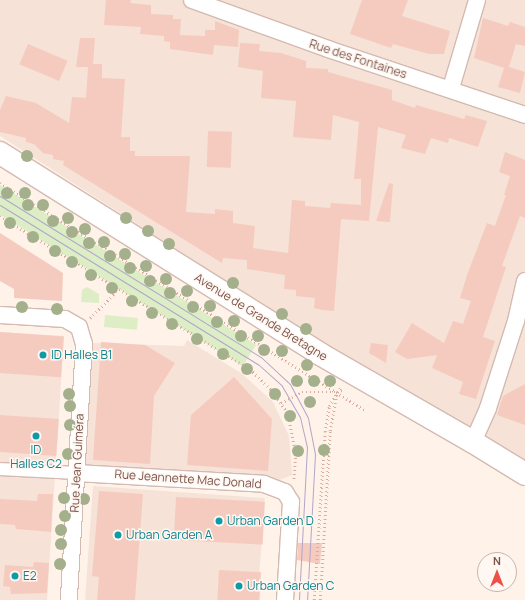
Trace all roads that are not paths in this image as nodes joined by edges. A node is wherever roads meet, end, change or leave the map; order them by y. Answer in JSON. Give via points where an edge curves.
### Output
{"nodes":[{"id":1,"x":192,"y":0,"type":"edge"},
{"id":2,"x":477,"y":0,"type":"edge"},
{"id":3,"x":451,"y":88,"type":"junction"},
{"id":4,"x":525,"y":115,"type":"edge"},
{"id":5,"x":0,"y":154,"type":"edge"},
{"id":6,"x":525,"y":281,"type":"edge"},
{"id":7,"x":0,"y":315,"type":"edge"},
{"id":8,"x":473,"y":442,"type":"junction"},
{"id":9,"x":0,"y":469,"type":"edge"},
{"id":10,"x":76,"y":473,"type":"junction"},
{"id":11,"x":525,"y":474,"type":"edge"},
{"id":12,"x":68,"y":600,"type":"edge"},
{"id":13,"x":285,"y":600,"type":"edge"}],
"edges":[{"from":1,"to":3,"type":"street","name":"Rue des Fontaines","via":[[328,50]]},
{"from":2,"to":3,"type":"street"},
{"from":3,"to":4,"type":"street","name":"Rue des Fontaines"},
{"from":5,"to":8,"type":"main road","name":"Avenue de Grande Bretagne","via":[[320,354]]},
{"from":6,"to":8,"type":"street","via":[[516,321],[488,408]]},
{"from":7,"to":10,"type":"street","name":"Rue Jean Guiméra","via":[[65,319],[82,324],[84,344]]},
{"from":8,"to":11,"type":"main road","name":"Avenue de Grande Bretagne"},
{"from":9,"to":10,"type":"street"},
{"from":10,"to":12,"type":"street","name":"Rue Jean Guiméra"},
{"from":10,"to":13,"type":"street","name":"Rue Jeannette Mac Donald","via":[[264,484],[285,492],[291,502]]}]}
